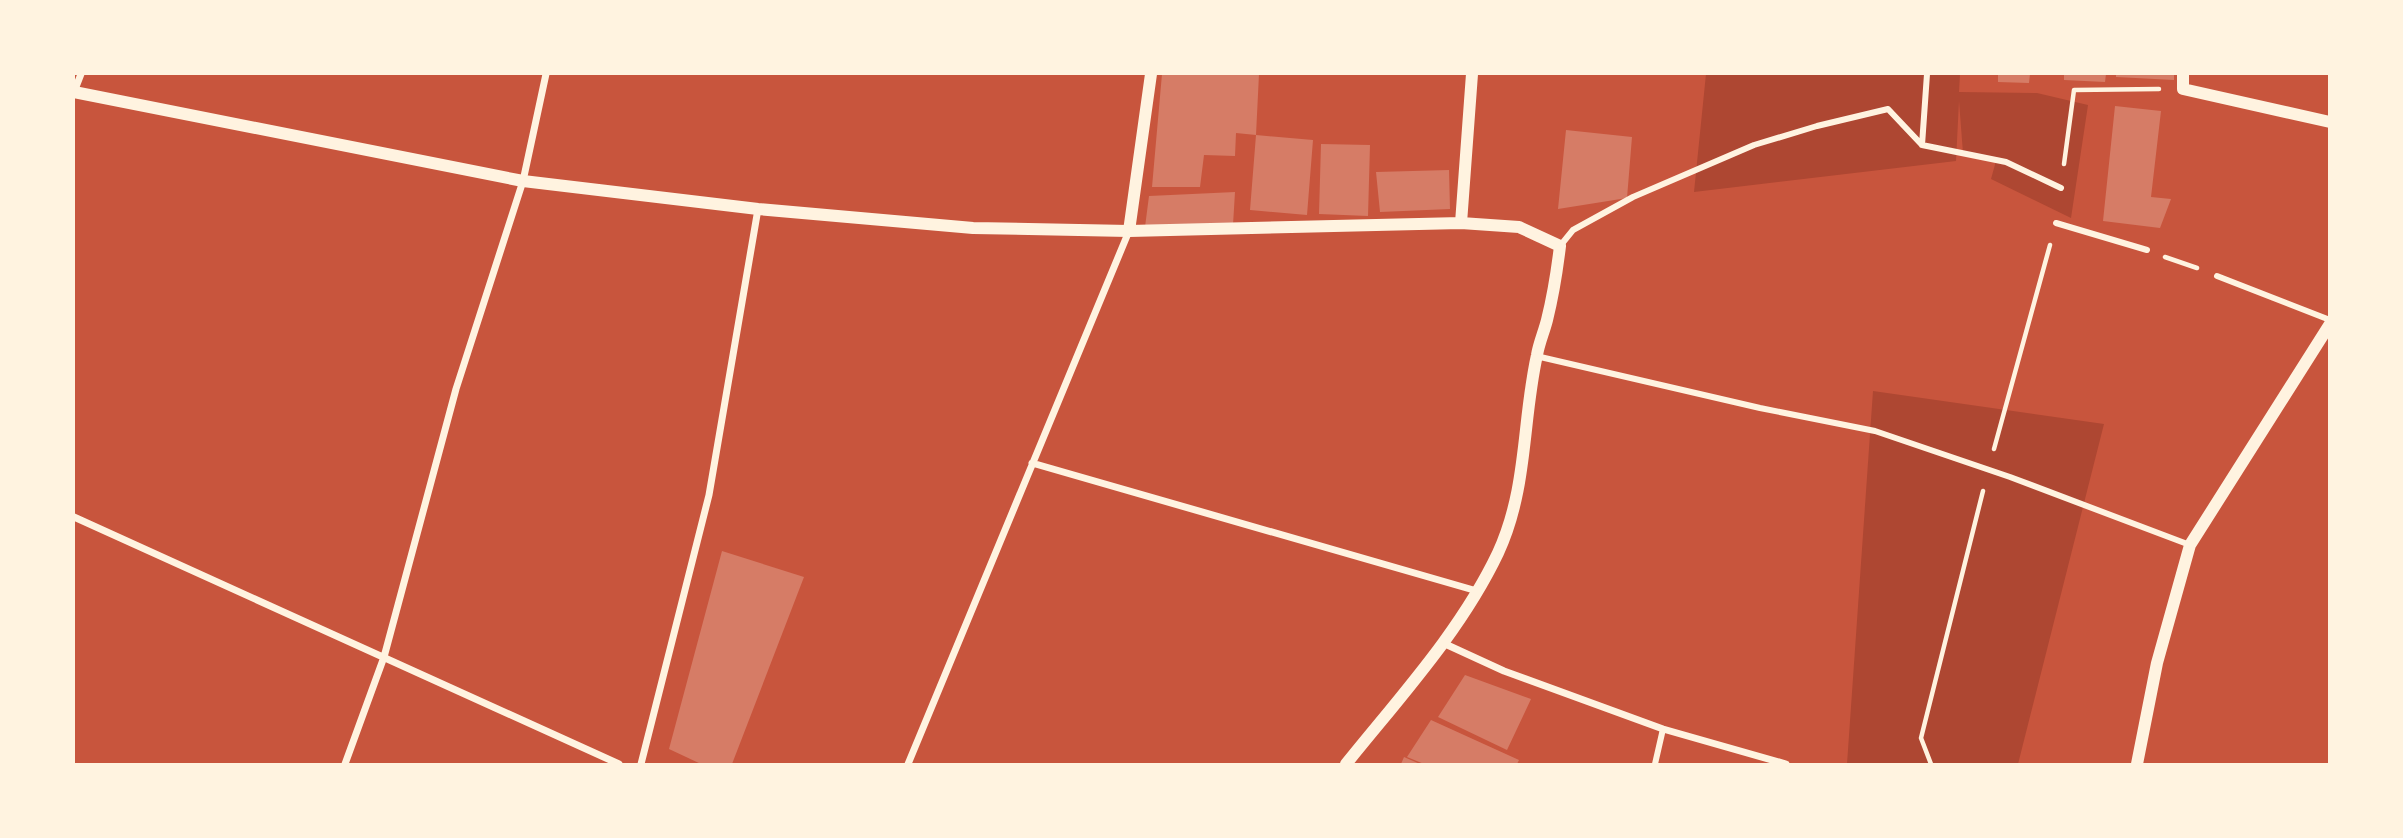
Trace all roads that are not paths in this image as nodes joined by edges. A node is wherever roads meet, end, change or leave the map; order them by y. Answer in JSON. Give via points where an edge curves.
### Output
{"nodes":[{"id":1,"x":80,"y":74,"type":"edge"},
{"id":2,"x":546,"y":74,"type":"edge"},
{"id":3,"x":1151,"y":74,"type":"edge"},
{"id":4,"x":1472,"y":74,"type":"edge"},
{"id":5,"x":1927,"y":74,"type":"edge"},
{"id":6,"x":2183,"y":74,"type":"edge"},
{"id":7,"x":74,"y":93,"type":"edge"},
{"id":8,"x":2329,"y":122,"type":"edge"},
{"id":9,"x":1922,"y":145,"type":"junction"},
{"id":10,"x":523,"y":181,"type":"junction"},
{"id":11,"x":2061,"y":188,"type":"road end"},
{"id":12,"x":758,"y":209,"type":"junction"},
{"id":13,"x":1461,"y":223,"type":"junction"},
{"id":14,"x":2056,"y":223,"type":"road end"},
{"id":15,"x":1129,"y":231,"type":"junction"},
{"id":16,"x":1560,"y":246,"type":"junction"},
{"id":17,"x":2147,"y":250,"type":"road end"},
{"id":18,"x":2217,"y":276,"type":"road end"},
{"id":19,"x":2329,"y":322,"type":"edge"},
{"id":20,"x":1536,"y":356,"type":"junction"},
{"id":21,"x":1032,"y":463,"type":"junction"},
{"id":22,"x":74,"y":517,"type":"edge"},
{"id":23,"x":2190,"y":545,"type":"junction"},
{"id":24,"x":1478,"y":591,"type":"junction"},
{"id":25,"x":1442,"y":643,"type":"junction"},
{"id":26,"x":384,"y":657,"type":"junction"},
{"id":27,"x":1663,"y":729,"type":"junction"},
{"id":28,"x":345,"y":765,"type":"edge"},
{"id":29,"x":619,"y":765,"type":"edge"},
{"id":30,"x":641,"y":765,"type":"edge"},
{"id":31,"x":908,"y":765,"type":"edge"},
{"id":32,"x":1346,"y":765,"type":"edge"},
{"id":33,"x":1655,"y":765,"type":"edge"},
{"id":34,"x":1786,"y":765,"type":"edge"},
{"id":35,"x":2137,"y":765,"type":"edge"}],
"edges":[{"from":1,"to":7,"type":"street"},
{"from":2,"to":10,"type":"street"},
{"from":3,"to":15,"type":"street"},
{"from":4,"to":13,"type":"street"},
{"from":5,"to":9,"type":"street"},
{"from":6,"to":8,"type":"street","via":[[2183,89]]},
{"from":7,"to":10,"type":"street"},
{"from":9,"to":11,"type":"street","via":[[2006,162]]},
{"from":9,"to":16,"type":"street","via":[[1888,109],[1817,126],[1754,145],[1633,197],[1573,230]]},
{"from":10,"to":12,"type":"street"},
{"from":10,"to":26,"type":"street","via":[[456,389]]},
{"from":12,"to":15,"type":"street","via":[[973,228]]},
{"from":12,"to":30,"type":"street","via":[[709,495]]},
{"from":13,"to":15,"type":"street"},
{"from":13,"to":16,"type":"street","via":[[1519,227]]},
{"from":14,"to":17,"type":"street"},
{"from":15,"to":21,"type":"street"},
{"from":16,"to":20,"type":"street"},
{"from":18,"to":19,"type":"street"},
{"from":19,"to":23,"type":"street"},
{"from":20,"to":23,"type":"street","via":[[1875,431]]},
{"from":20,"to":24,"type":"street","via":[[1513,513]]},
{"from":21,"to":24,"type":"street"},
{"from":21,"to":31,"type":"street"},
{"from":22,"to":26,"type":"street"},
{"from":23,"to":35,"type":"street","via":[[2157,663]]},
{"from":24,"to":25,"type":"street"},
{"from":25,"to":27,"type":"street","via":[[1504,671]]},
{"from":25,"to":32,"type":"street"},
{"from":26,"to":28,"type":"street"},
{"from":26,"to":29,"type":"street"},
{"from":27,"to":33,"type":"street"},
{"from":27,"to":34,"type":"street"}]}
